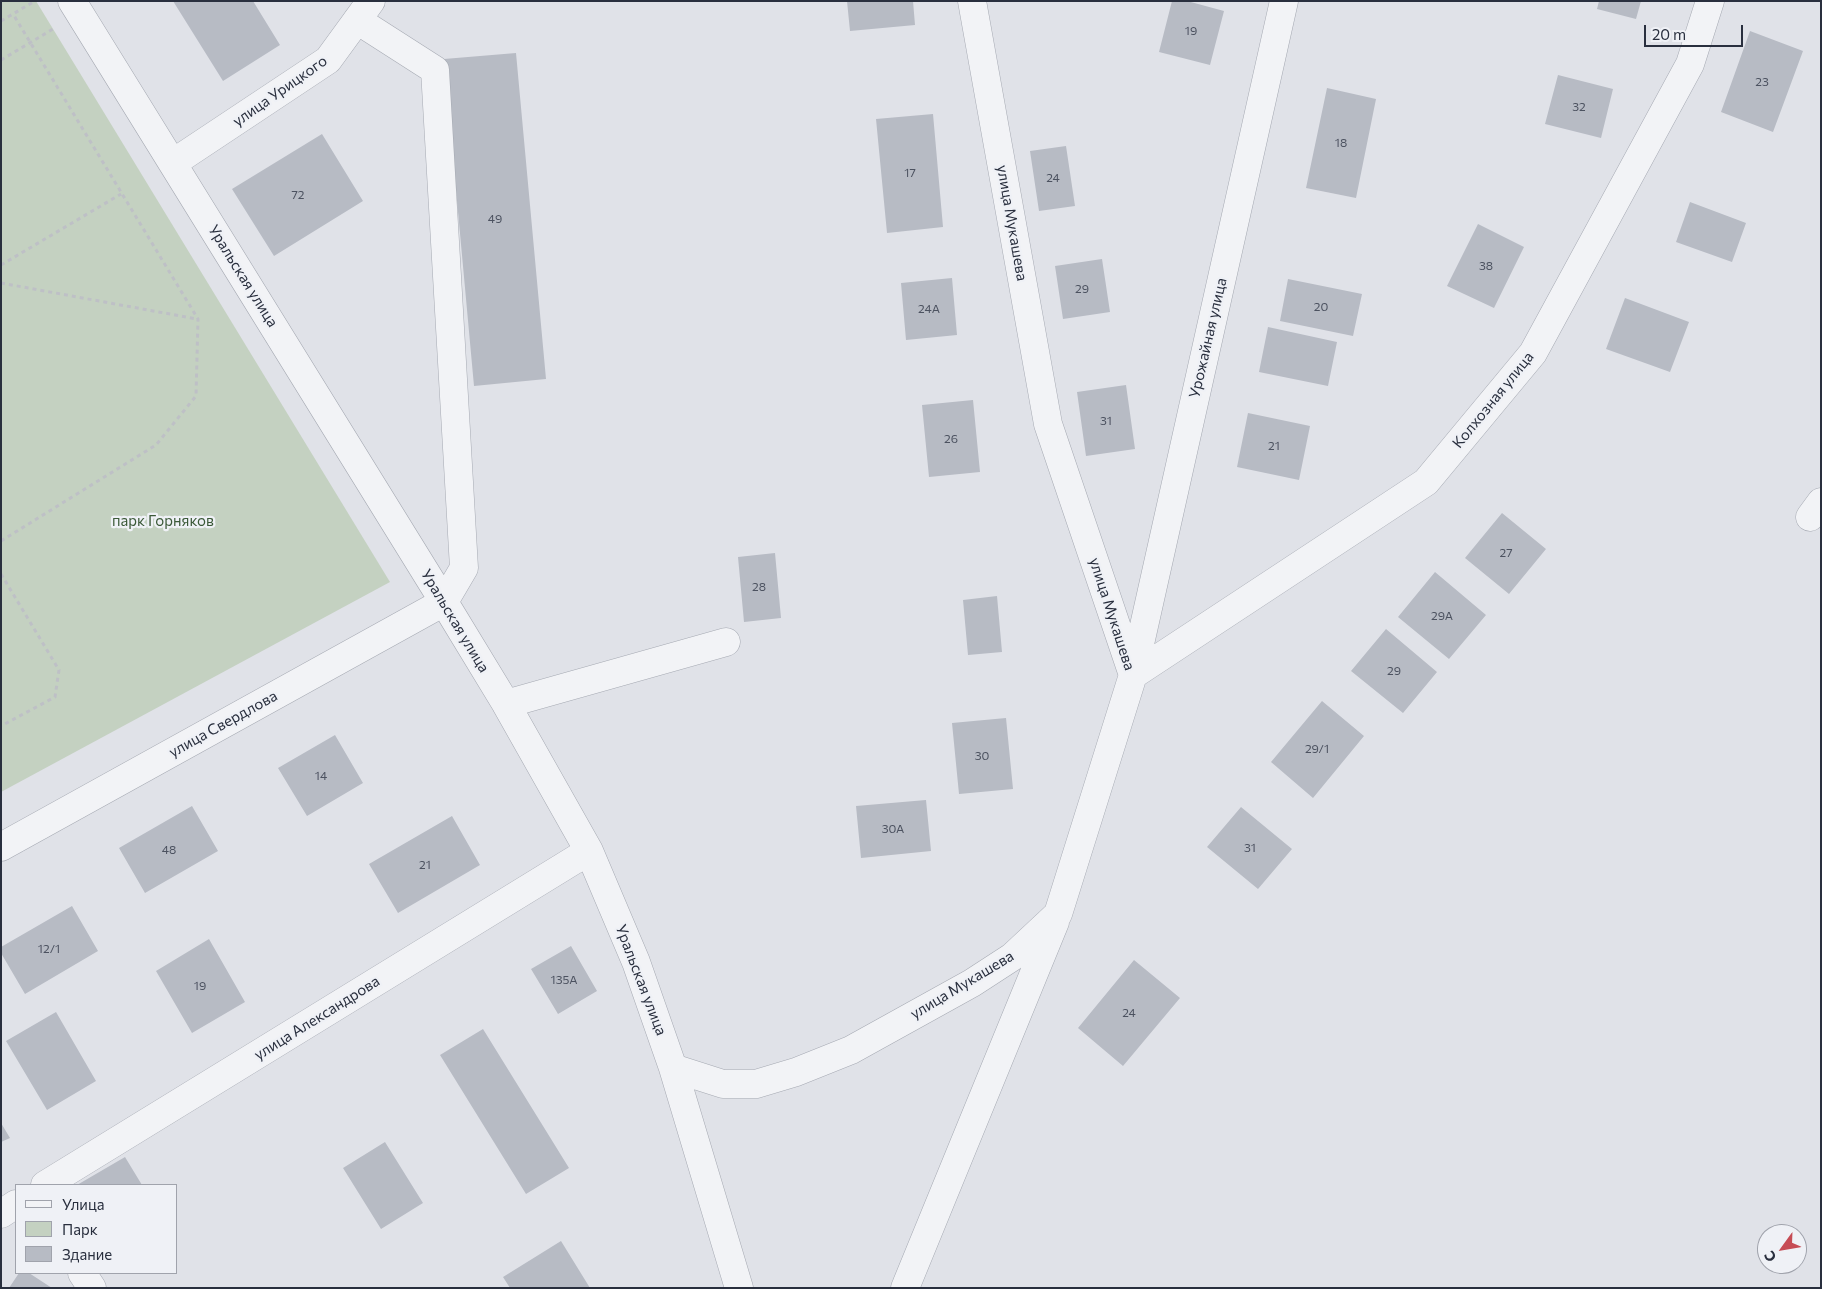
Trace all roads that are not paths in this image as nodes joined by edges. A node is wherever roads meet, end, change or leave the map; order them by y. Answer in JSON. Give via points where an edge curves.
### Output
{"nodes":[{"id":1,"x":972,"y":1,"type":"edge"},
{"id":2,"x":1284,"y":1,"type":"edge"},
{"id":3,"x":1710,"y":1,"type":"edge"},
{"id":4,"x":76,"y":7,"type":"edge"},
{"id":5,"x":364,"y":11,"type":"edge"},
{"id":6,"x":173,"y":163,"type":"junction"},
{"id":7,"x":444,"y":602,"type":"junction"},
{"id":8,"x":726,"y":642,"type":"dead end"},
{"id":9,"x":1133,"y":675,"type":"junction"},
{"id":10,"x":506,"y":704,"type":"junction"},
{"id":11,"x":1,"y":847,"type":"edge"},
{"id":12,"x":589,"y":851,"type":"junction"},
{"id":13,"x":1058,"y":914,"type":"junction"},
{"id":14,"x":673,"y":1068,"type":"junction"},
{"id":15,"x":47,"y":1184,"type":"edge"},
{"id":16,"x":15,"y":1205,"type":"edge"},
{"id":17,"x":1,"y":1214,"type":"edge"},
{"id":18,"x":83,"y":1274,"type":"edge"},
{"id":19,"x":92,"y":1288,"type":"edge"},
{"id":20,"x":739,"y":1288,"type":"edge"},
{"id":21,"x":905,"y":1288,"type":"edge"}],
"edges":[{"from":1,"to":9,"type":"street","name":"улица Мукашева","via":[[1048,424]]},
{"from":2,"to":9,"type":"street","name":"Урожайная улица"},
{"from":3,"to":9,"type":"street","name":"Колхозная улица","via":[[1690,64],[1533,353],[1426,482]]},
{"from":4,"to":6,"type":"street","name":"Уральская улица"},
{"from":5,"to":6,"type":"street","name":"улица Урицкого","via":[[328,60]]},
{"from":5,"to":7,"type":"street","via":[[435,70],[464,568]]},
{"from":6,"to":7,"type":"street","name":"Уральская улица"},
{"from":7,"to":10,"type":"street","name":"Уральская улица"},
{"from":7,"to":11,"type":"street","name":"улица Свердлова"},
{"from":8,"to":10,"type":"street"},
{"from":9,"to":13,"type":"street","name":"улица Мукашева"},
{"from":10,"to":12,"type":"street","name":"Уральская улица"},
{"from":12,"to":14,"type":"street","name":"Уральская улица","via":[[636,962]]},
{"from":12,"to":15,"type":"street","name":"улица Александрова"},
{"from":13,"to":14,"type":"street","name":"улица Мукашева","via":[[1012,958],[972,983],[850,1050],[796,1072],[756,1084],[723,1084]]},
{"from":13,"to":21,"type":"street"},
{"from":14,"to":20,"type":"street","name":"Уральская улица"},
{"from":16,"to":17,"type":"street"},
{"from":18,"to":19,"type":"street"}]}
